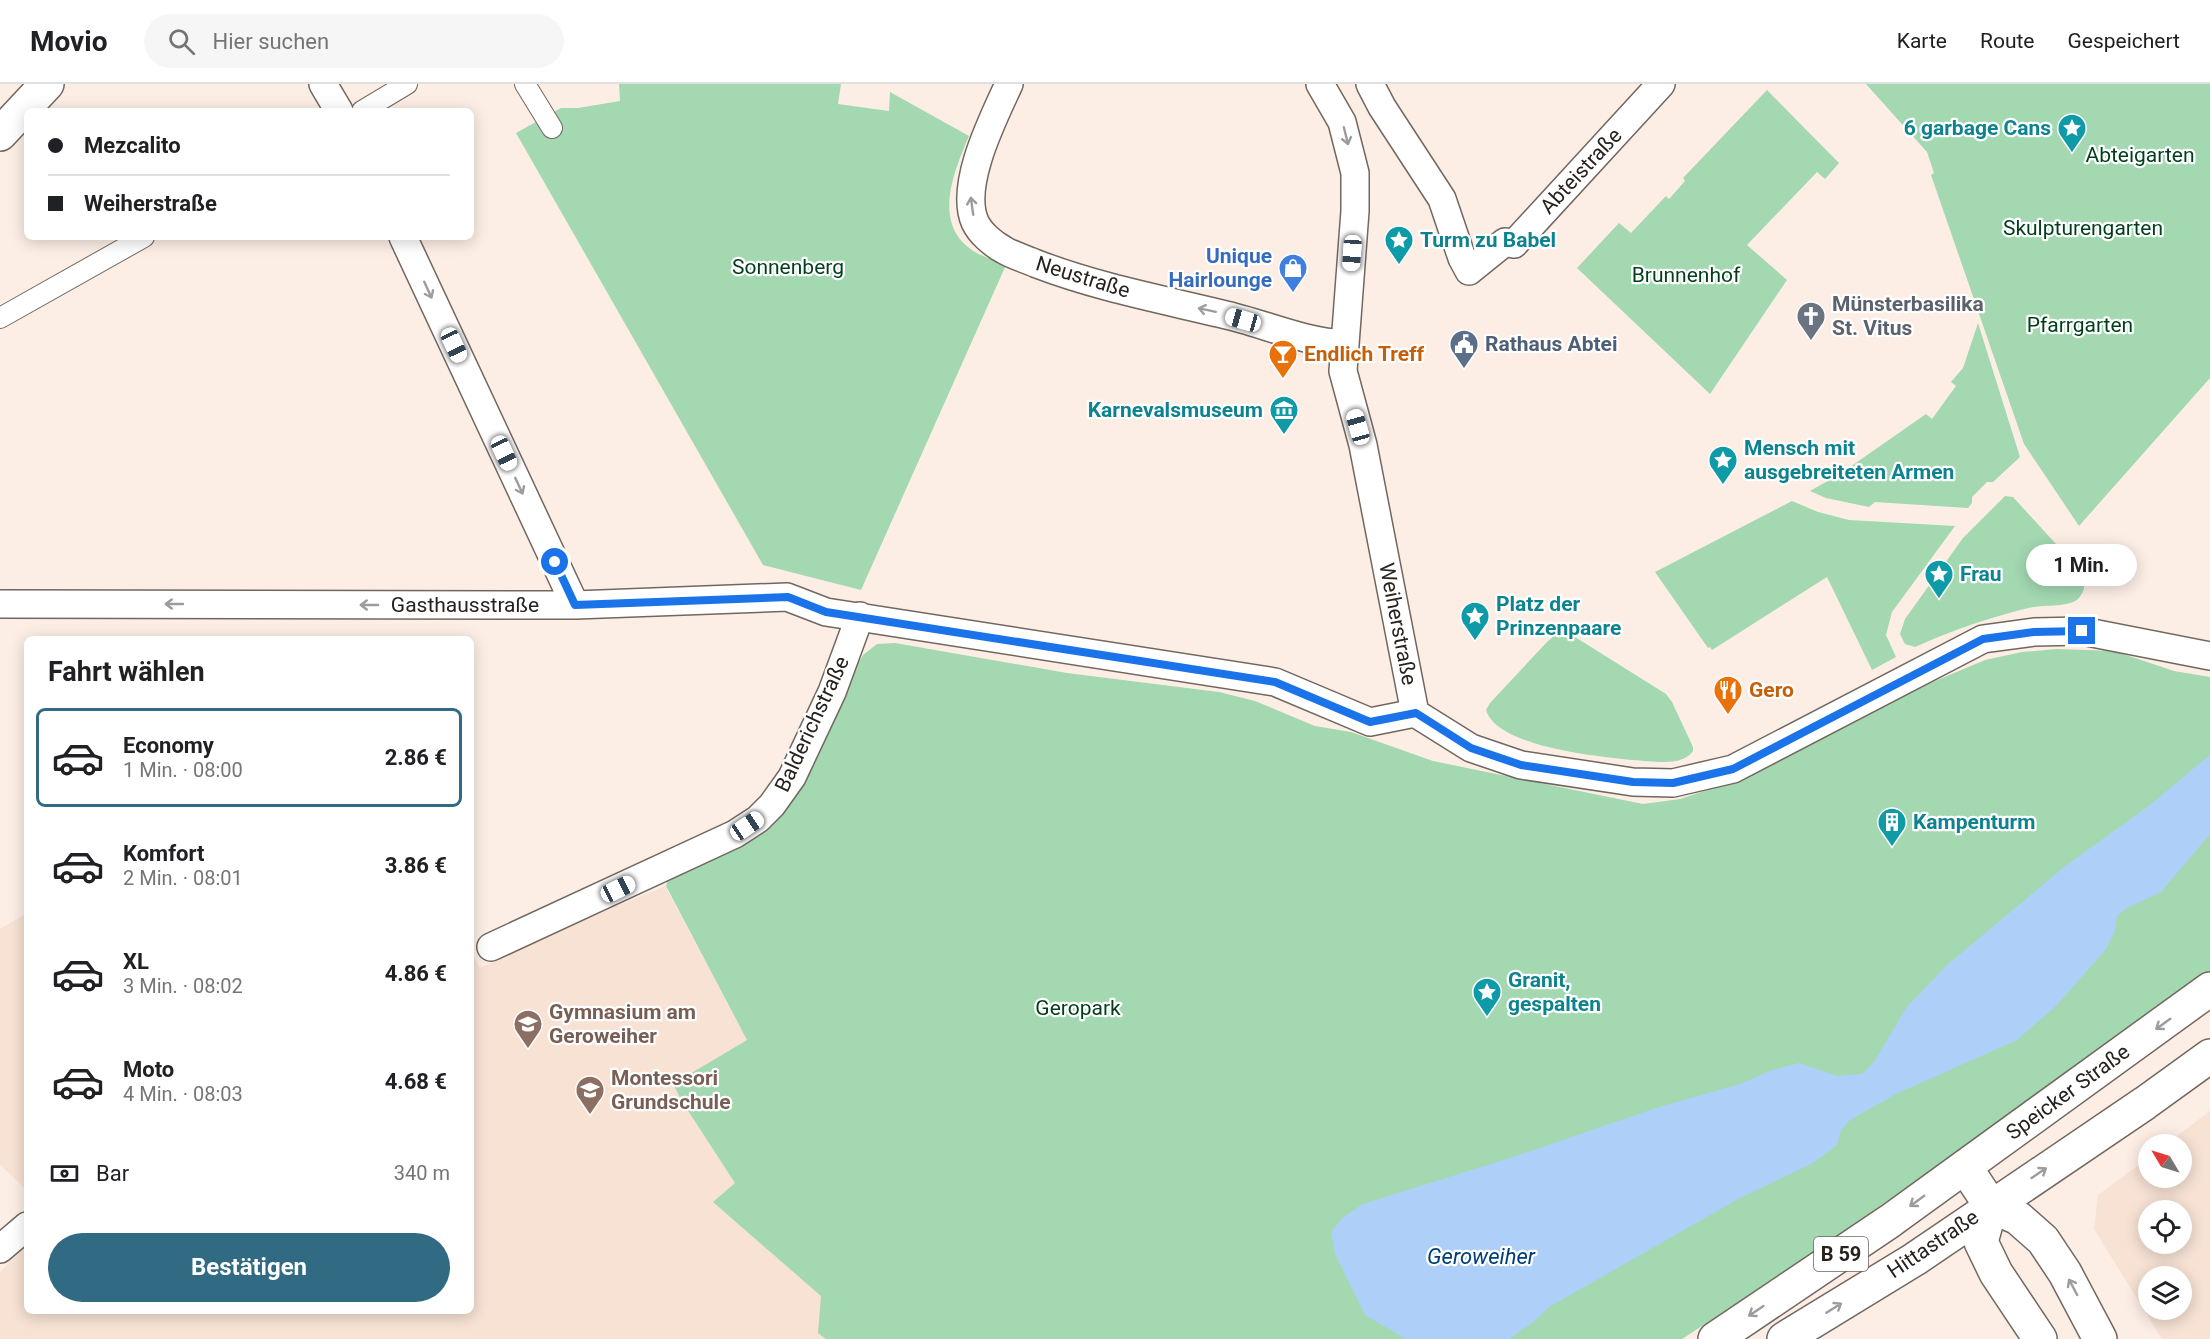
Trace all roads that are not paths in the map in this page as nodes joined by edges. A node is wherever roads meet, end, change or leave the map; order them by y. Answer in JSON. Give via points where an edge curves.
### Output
{"nodes":[{"id":1,"x":47,"y":84,"type":"edge"},
{"id":2,"x":323,"y":84,"type":"edge"},
{"id":3,"x":407,"y":84,"type":"edge"},
{"id":4,"x":525,"y":84,"type":"edge"},
{"id":5,"x":1009,"y":84,"type":"edge"},
{"id":6,"x":1320,"y":84,"type":"edge"},
{"id":7,"x":1370,"y":84,"type":"edge"},
{"id":8,"x":1661,"y":84,"type":"edge"},
{"id":9,"x":24,"y":108,"type":"edge"},
{"id":10,"x":24,"y":108,"type":"edge"},
{"id":11,"x":337,"y":108,"type":"edge"},
{"id":12,"x":367,"y":108,"type":"edge"},
{"id":13,"x":552,"y":128,"type":"dead end"},
{"id":14,"x":0,"y":134,"type":"edge"},
{"id":15,"x":139,"y":240,"type":"edge"},
{"id":16,"x":404,"y":240,"type":"edge"},
{"id":17,"x":0,"y":318,"type":"edge"},
{"id":18,"x":1345,"y":344,"type":"junction"},
{"id":19,"x":0,"y":604,"type":"edge"},
{"id":20,"x":575,"y":605,"type":"junction"},
{"id":21,"x":860,"y":616,"type":"junction"},
{"id":22,"x":2210,"y":656,"type":"edge"},
{"id":23,"x":1416,"y":713,"type":"junction"},
{"id":24,"x":491,"y":947,"type":"dead end"},
{"id":25,"x":2210,"y":989,"type":"edge"},
{"id":26,"x":2210,"y":1056,"type":"edge"},
{"id":27,"x":1965,"y":1167,"type":"junction"},
{"id":28,"x":1990,"y":1206,"type":"junction"},
{"id":29,"x":24,"y":1229,"type":"edge"},
{"id":30,"x":0,"y":1249,"type":"edge"},
{"id":31,"x":1715,"y":1339,"type":"edge"},
{"id":32,"x":1784,"y":1339,"type":"edge"},
{"id":33,"x":2040,"y":1339,"type":"edge"},
{"id":34,"x":2100,"y":1339,"type":"edge"}],
"edges":[{"from":1,"to":9,"type":"main road"},
{"from":2,"to":11,"type":"street"},
{"from":3,"to":12,"type":"street"},
{"from":4,"to":13,"type":"street"},
{"from":18,"to":5,"type":"street","name":"Neustraße","one_way":true,"via":[[1323,343],[1070,277],[1004,251],[980,230],[970,201],[974,170]]},
{"from":6,"to":18,"type":"street","name":"Weiherstraße","one_way":true,"via":[[1342,122],[1355,173]]},
{"from":7,"to":8,"type":"street","name":"Abteistraße","via":[[1442,200],[1469,271],[1505,242],[1514,243]]},
{"from":10,"to":14,"type":"main road"},
{"from":15,"to":17,"type":"street"},
{"from":16,"to":20,"type":"street","one_way":true},
{"from":18,"to":23,"type":"street","name":"Weiherstraße","via":[[1343,371],[1363,446]]},
{"from":20,"to":19,"type":"street","name":"Gasthausstraße","one_way":true},
{"from":20,"to":21,"type":"street","name":"Gasthausstraße","via":[[788,597],[826,612]]},
{"from":21,"to":23,"type":"street","name":"Gasthausstraße","via":[[1275,682],[1370,722]]},
{"from":21,"to":24,"type":"street","name":"Balderichstraße","via":[[832,692],[792,777],[758,819],[735,834]]},
{"from":22,"to":23,"type":"street","name":"Weiherstraße","via":[[2082,631],[1983,639],[1733,769],[1673,783],[1633,782],[1521,765],[1471,748]]},
{"from":25,"to":27,"type":"main road","name":"Speicker Straße","number":"B 59","one_way":true},
{"from":28,"to":26,"type":"main road","number":"B 59","one_way":true},
{"from":27,"to":28,"type":"main road"},
{"from":27,"to":31,"type":"main road","name":"Hittastraße","number":"B 59","one_way":true},
{"from":32,"to":28,"type":"main road","name":"Hittastraße","number":"B 59","one_way":true,"via":[[1915,1258]]},
{"from":28,"to":33,"type":"main road","via":[[1981,1242],[1996,1273]]},
{"from":34,"to":28,"type":"main road","one_way":true,"via":[[2043,1240],[2018,1218]]},
{"from":29,"to":30,"type":"street"}]}
